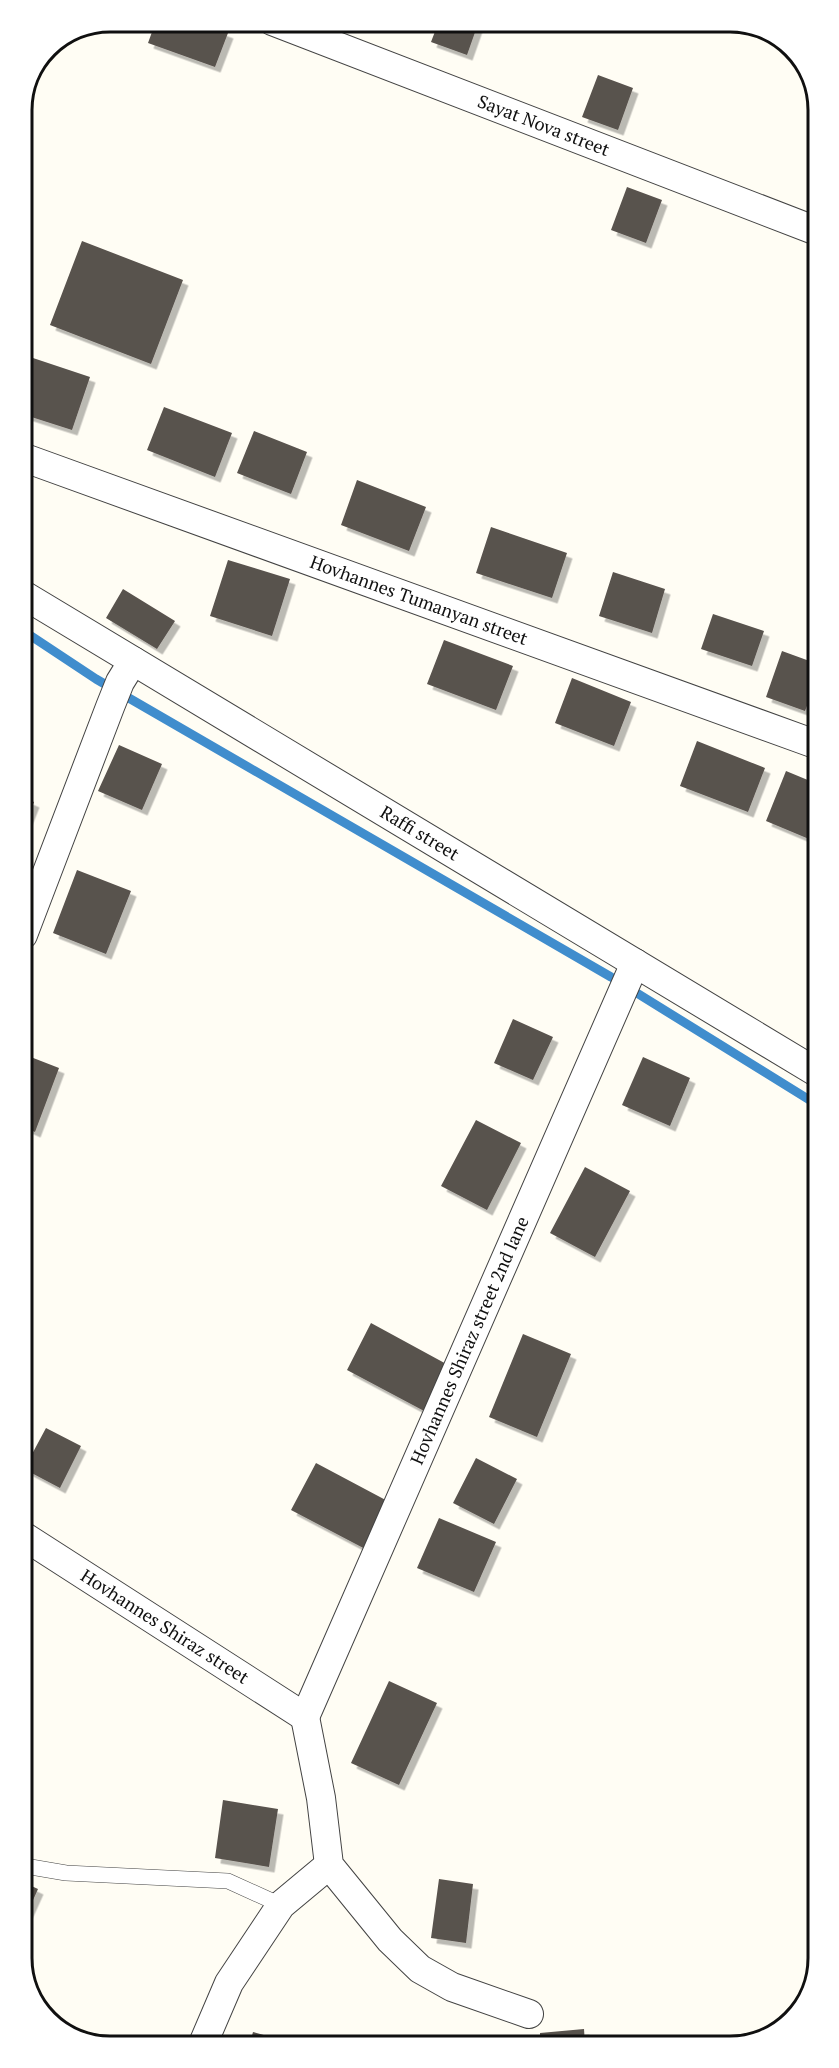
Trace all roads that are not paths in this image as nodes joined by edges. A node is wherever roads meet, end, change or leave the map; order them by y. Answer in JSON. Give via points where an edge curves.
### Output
{"nodes":[{"id":1,"x":301,"y":32,"type":"edge"},
{"id":2,"x":808,"y":228,"type":"edge"},
{"id":3,"x":32,"y":461,"type":"edge"},
{"id":4,"x":32,"y":600,"type":"edge"},
{"id":5,"x":133,"y":661,"type":"junction"},
{"id":6,"x":808,"y":741,"type":"edge"},
{"id":7,"x":32,"y":911,"type":"edge"},
{"id":8,"x":629,"y":979,"type":"junction"},
{"id":9,"x":808,"y":1068,"type":"edge"},
{"id":10,"x":32,"y":1542,"type":"edge"},
{"id":11,"x":305,"y":1718,"type":"junction"},
{"id":12,"x":329,"y":1865,"type":"junction"},
{"id":13,"x":32,"y":1867,"type":"edge"},
{"id":14,"x":281,"y":1905,"type":"junction"},
{"id":15,"x":529,"y":2014,"type":"dead end"},
{"id":16,"x":206,"y":2036,"type":"edge"}],
"edges":[{"from":1,"to":2,"type":"street","name":"Sayat Nova street"},
{"from":3,"to":6,"type":"street","name":"Hovhannes Tumanyan street"},
{"from":4,"to":5,"type":"street","name":"Raffi street"},
{"from":5,"to":7,"type":"street","via":[[120,682]]},
{"from":5,"to":8,"type":"street","name":"Raffi street"},
{"from":8,"to":9,"type":"street","name":"Raffi street"},
{"from":8,"to":11,"type":"street","name":"Hovhannes Shiraz street 2nd lane"},
{"from":10,"to":11,"type":"street","name":"Hovhannes Shiraz street"},
{"from":11,"to":12,"type":"street"},
{"from":12,"to":14,"type":"street"},
{"from":12,"to":15,"type":"street","via":[[390,1940],[420,1969],[452,1988]]},
{"from":13,"to":14,"type":"lane","via":[[66,1873],[228,1881]]},
{"from":14,"to":16,"type":"street","via":[[229,1983]]}]}
